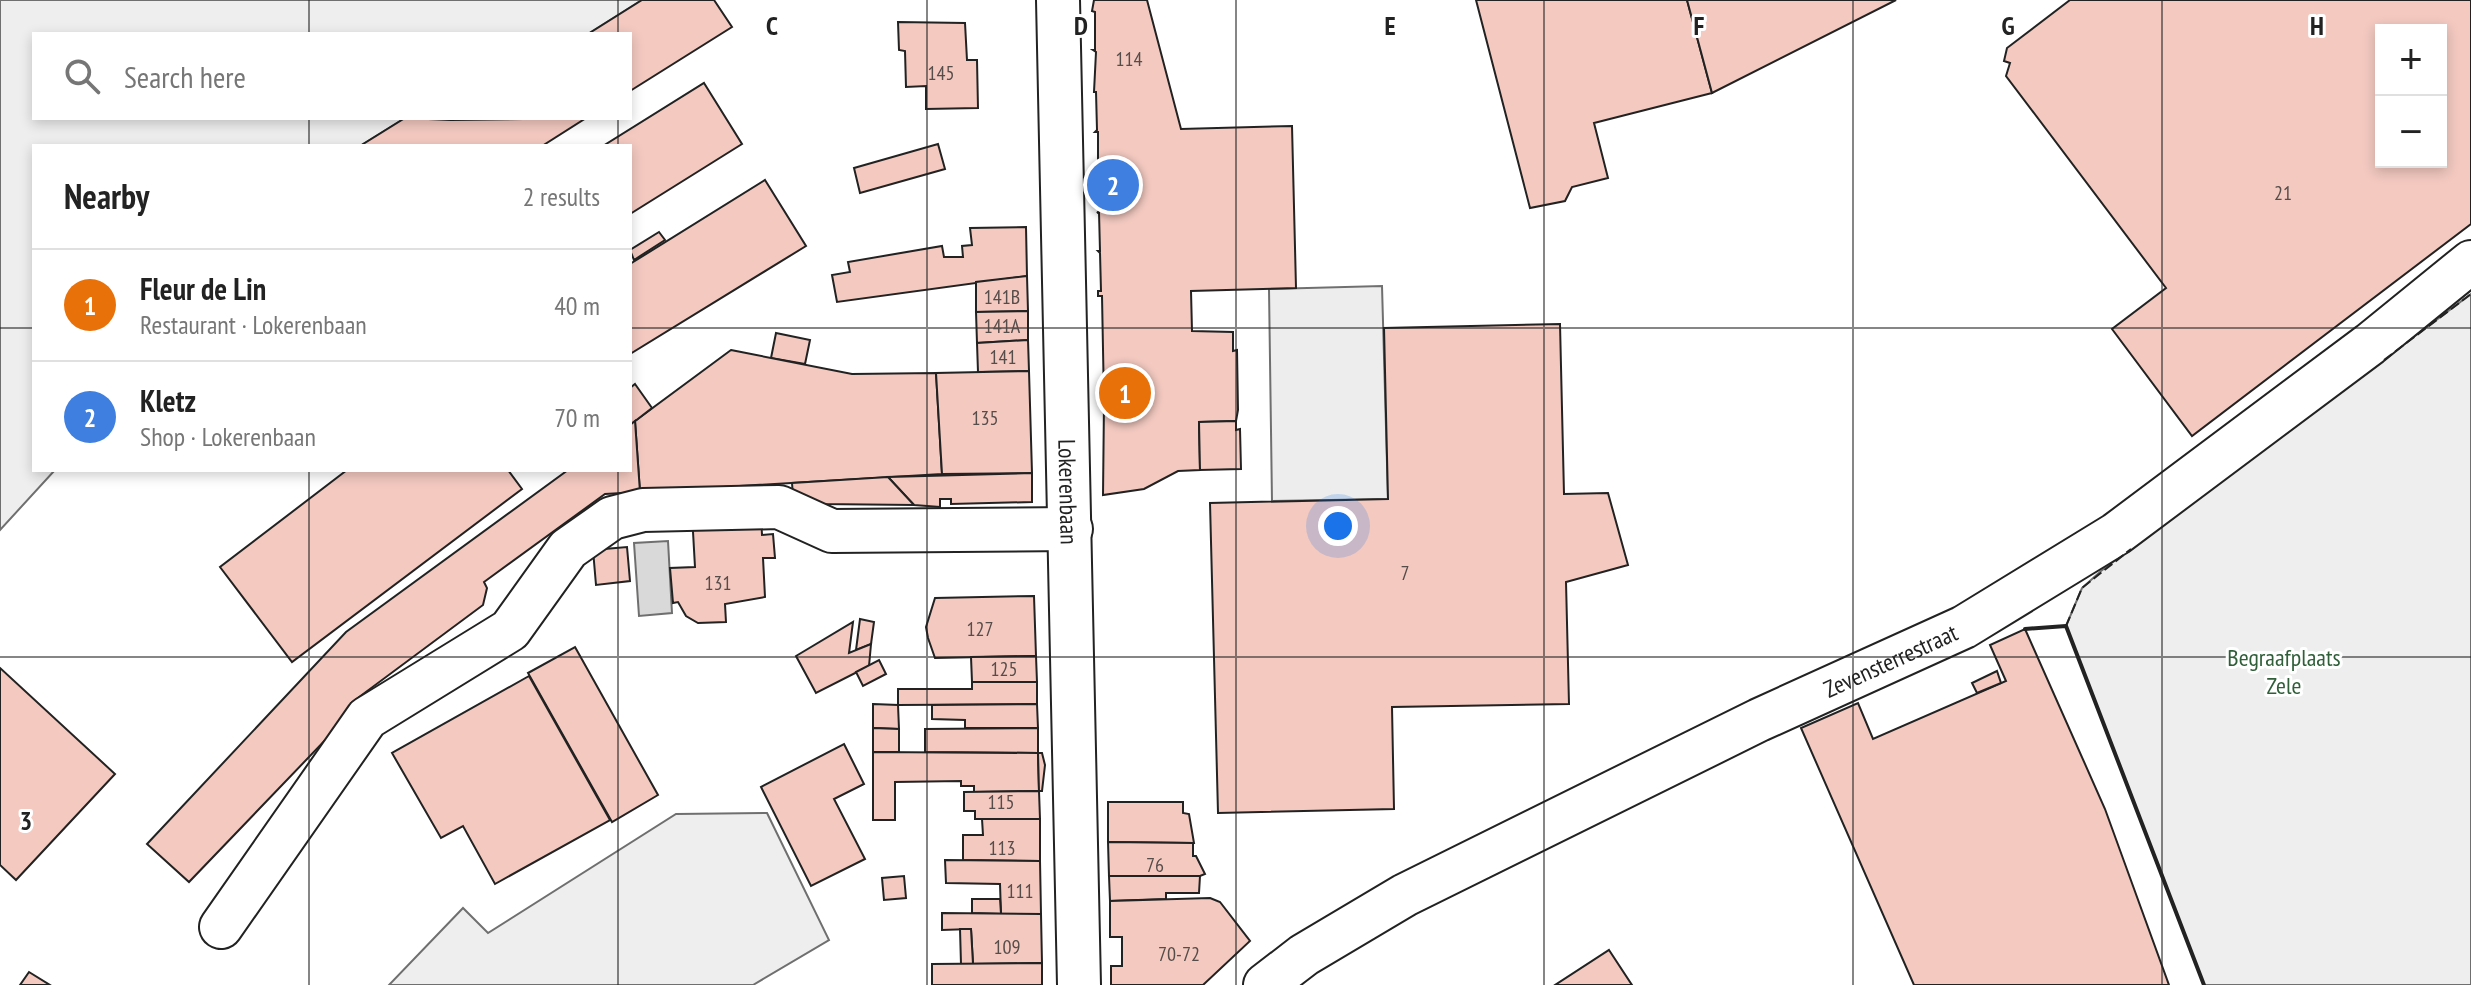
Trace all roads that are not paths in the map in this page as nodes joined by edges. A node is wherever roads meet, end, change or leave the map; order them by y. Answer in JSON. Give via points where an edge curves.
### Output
{"nodes":[{"id":1,"x":1058,"y":0,"type":"edge"},
{"id":2,"x":2471,"y":262,"type":"edge"},
{"id":3,"x":1071,"y":529,"type":"junction"},
{"id":4,"x":221,"y":927,"type":"dead end"},
{"id":5,"x":1079,"y":985,"type":"edge"},
{"id":6,"x":1265,"y":985,"type":"edge"}],
"edges":[{"from":1,"to":3,"type":"street","name":"Lokerenbaan"},
{"from":2,"to":6,"type":"street","name":"Zevensterrestraat","via":[[2116,534],[1964,627],[1759,720],[1405,895],[1304,955]]},
{"from":3,"to":4,"type":"street","via":[[832,531],[779,507],[643,510],[612,518],[568,549],[510,630],[367,718]]},
{"from":3,"to":5,"type":"street","name":"Lokerenbaan"}]}
